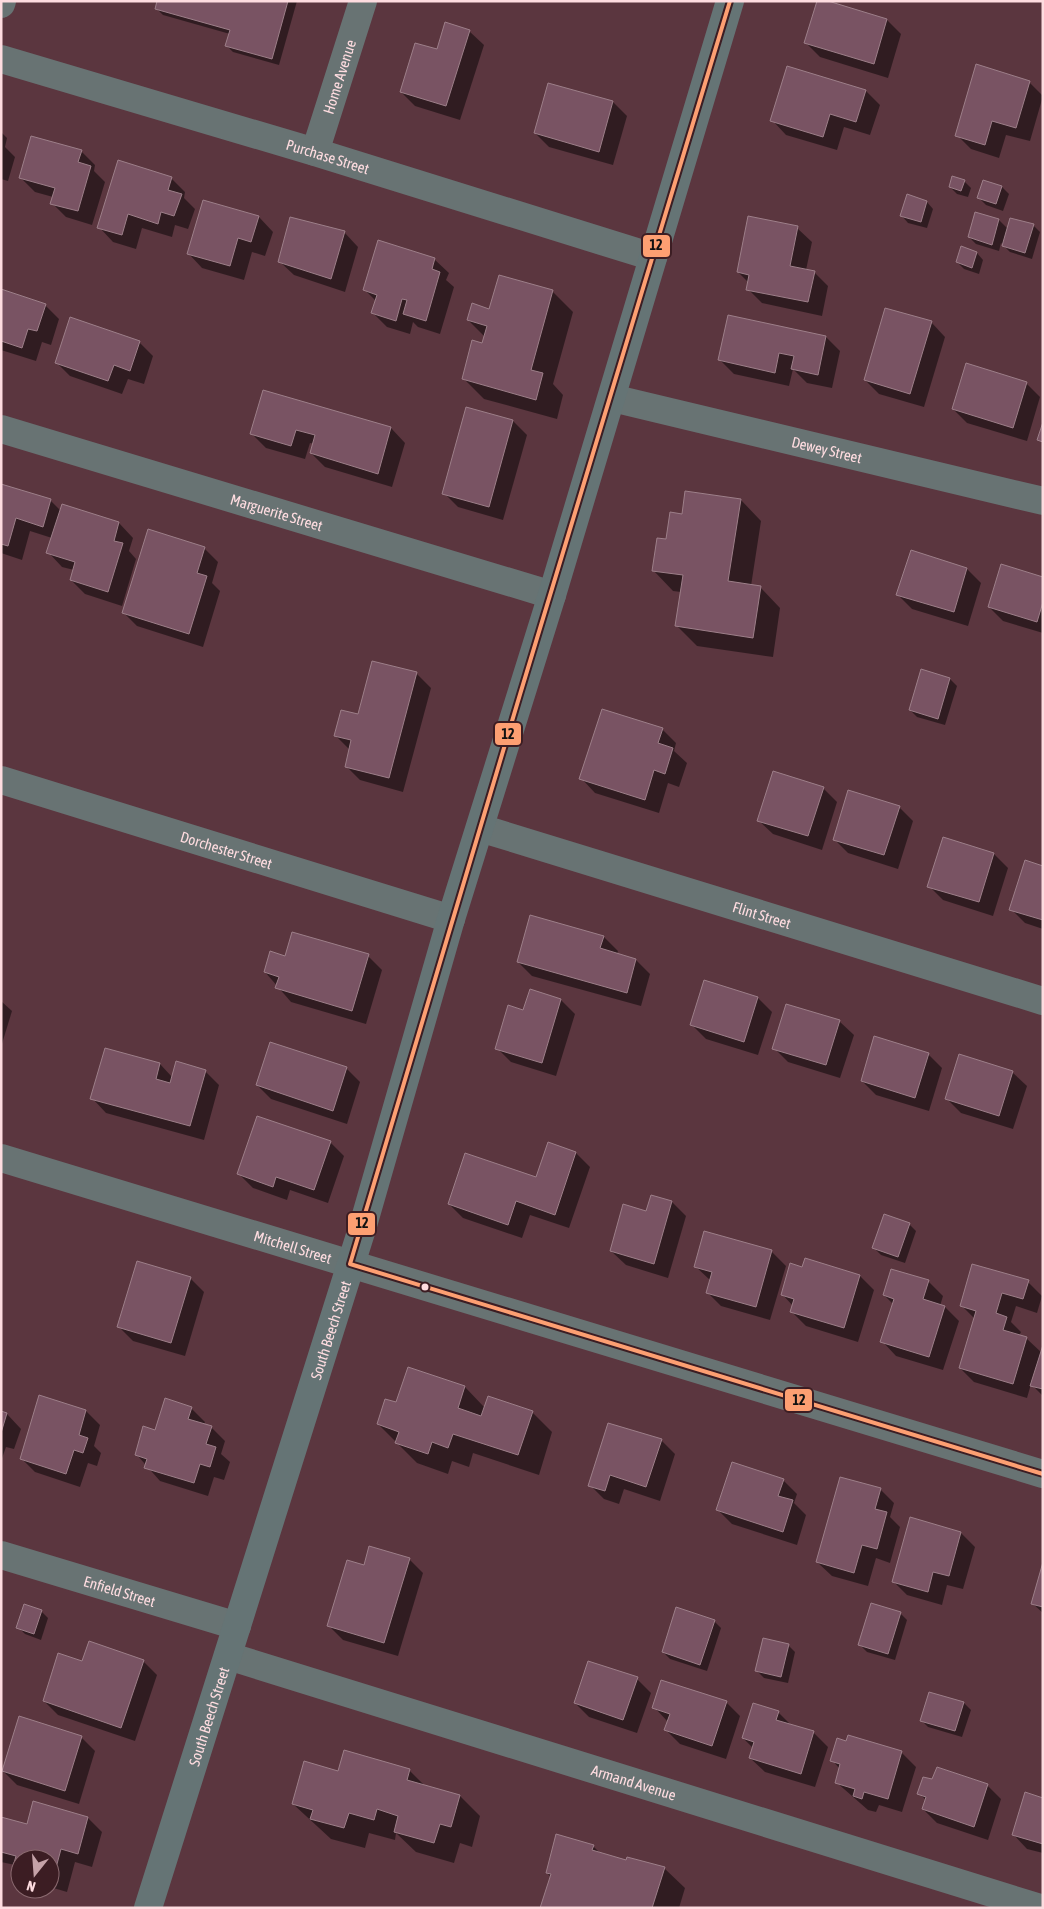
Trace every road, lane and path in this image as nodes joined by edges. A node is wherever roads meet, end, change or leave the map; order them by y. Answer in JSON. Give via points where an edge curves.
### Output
{"nodes":[{"id":1,"x":363,"y":1,"type":"edge"},
{"id":2,"x":730,"y":1,"type":"edge"},
{"id":3,"x":1,"y":59,"type":"edge"},
{"id":4,"x":316,"y":152,"type":"junction"},
{"id":5,"x":653,"y":257,"type":"junction"},
{"id":6,"x":612,"y":398,"type":"junction"},
{"id":7,"x":1,"y":429,"type":"edge"},
{"id":8,"x":1043,"y":501,"type":"edge"},
{"id":9,"x":552,"y":595,"type":"junction"},
{"id":10,"x":1,"y":780,"type":"edge"},
{"id":11,"x":480,"y":828,"type":"junction"},
{"id":12,"x":452,"y":919,"type":"junction"},
{"id":13,"x":1043,"y":1001,"type":"edge"},
{"id":14,"x":1,"y":1158,"type":"edge"},
{"id":15,"x":350,"y":1264,"type":"junction"},
{"id":16,"x":1043,"y":1474,"type":"edge"},
{"id":17,"x":1,"y":1555,"type":"edge"},
{"id":18,"x":237,"y":1626,"type":"junction"},
{"id":19,"x":228,"y":1656,"type":"junction"},
{"id":20,"x":148,"y":1908,"type":"edge"},
{"id":21,"x":1040,"y":1908,"type":"edge"}],
"edges":[{"from":1,"to":4,"type":"street","name":"Home Avenue"},
{"from":2,"to":5,"type":"street","name":"South Beech Street"},
{"from":3,"to":4,"type":"street","name":"Purchase Street"},
{"from":4,"to":5,"type":"street","name":"Purchase Street"},
{"from":5,"to":6,"type":"street","name":"South Beech Street"},
{"from":6,"to":8,"type":"street","name":"Dewey Street"},
{"from":6,"to":9,"type":"street","name":"South Beech Street"},
{"from":7,"to":9,"type":"street","name":"Marguerite Street"},
{"from":9,"to":11,"type":"street","name":"South Beech Street"},
{"from":10,"to":12,"type":"street","name":"Dorchester Street"},
{"from":11,"to":12,"type":"street","name":"South Beech Street"},
{"from":11,"to":13,"type":"street","name":"Flint Street"},
{"from":12,"to":15,"type":"street","name":"South Beech Street"},
{"from":14,"to":15,"type":"street","name":"Mitchell Street"},
{"from":15,"to":16,"type":"street","name":"Mitchell Street"},
{"from":15,"to":18,"type":"street","name":"South Beech Street"},
{"from":17,"to":18,"type":"street","name":"Enfield Street"},
{"from":18,"to":19,"type":"street","name":"South Beech Street"},
{"from":19,"to":20,"type":"street","name":"South Beech Street"},
{"from":19,"to":21,"type":"street","name":"Armand Avenue"}]}
